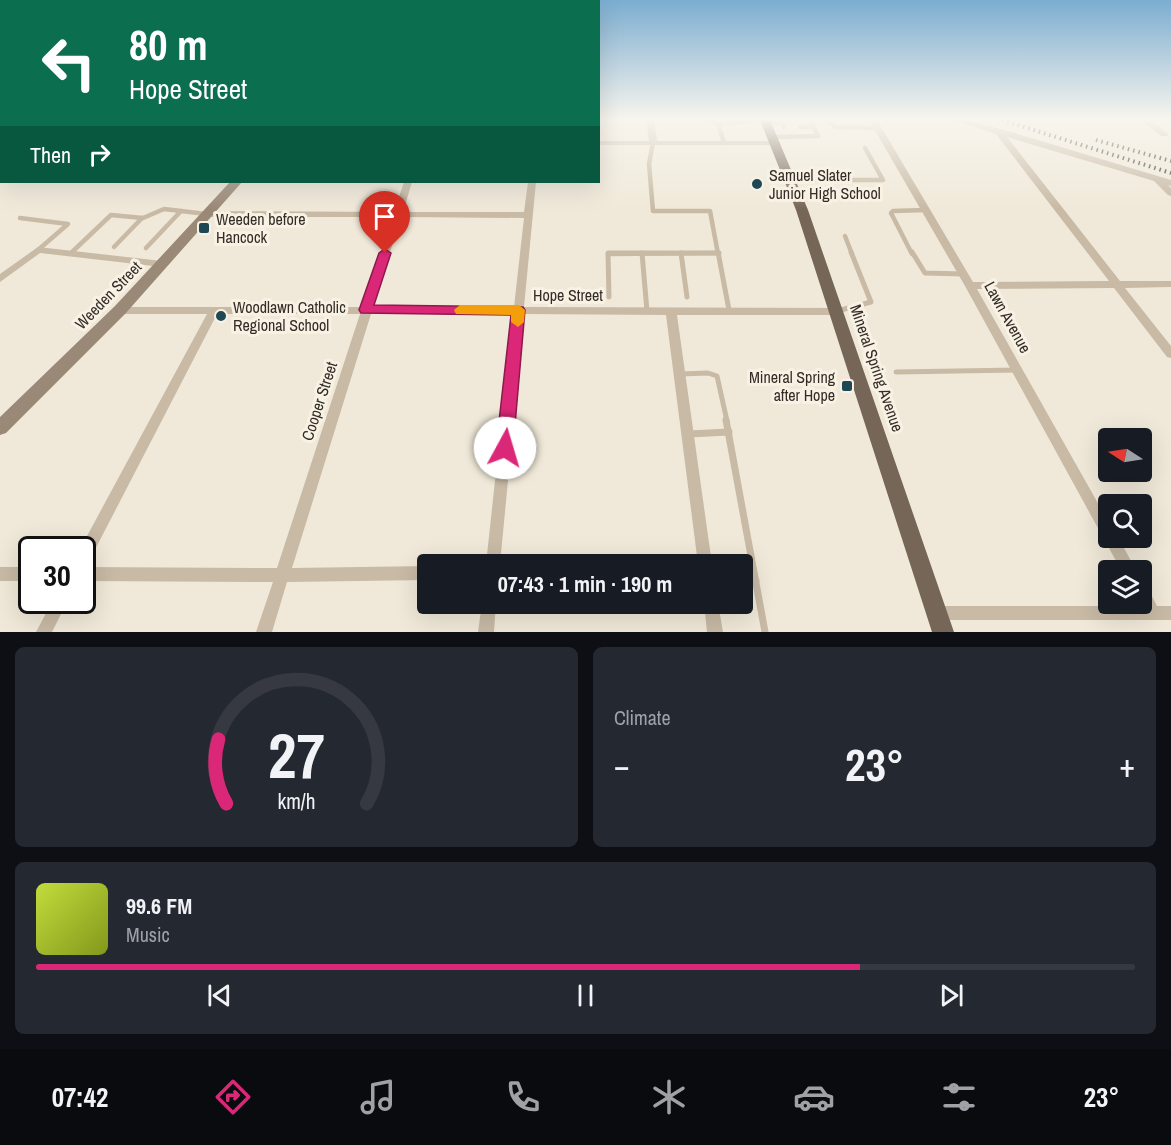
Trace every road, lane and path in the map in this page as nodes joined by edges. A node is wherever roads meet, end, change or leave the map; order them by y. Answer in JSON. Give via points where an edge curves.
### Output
{"nodes":[{"id":1,"x":652,"y":149,"type":"edge"},
{"id":2,"x":777,"y":149,"type":"edge"},
{"id":3,"x":866,"y":149,"type":"edge"},
{"id":4,"x":890,"y":149,"type":"edge"},
{"id":5,"x":1012,"y":149,"type":"edge"},
{"id":6,"x":1060,"y":149,"type":"edge"},
{"id":7,"x":1156,"y":178,"type":"junction"},
{"id":8,"x":789,"y":180,"type":"junction"},
{"id":9,"x":235,"y":183,"type":"edge"},
{"id":10,"x":408,"y":183,"type":"edge"},
{"id":11,"x":532,"y":183,"type":"edge"},
{"id":12,"x":1171,"y":183,"type":"edge"},
{"id":13,"x":1171,"y":193,"type":"edge"},
{"id":14,"x":926,"y":210,"type":"junction"},
{"id":15,"x":181,"y":211,"type":"junction"},
{"id":16,"x":208,"y":214,"type":"junction"},
{"id":17,"x":397,"y":215,"type":"junction"},
{"id":18,"x":529,"y":215,"type":"junction"},
{"id":19,"x":20,"y":218,"type":"dead end"},
{"id":20,"x":142,"y":218,"type":"junction"},
{"id":21,"x":846,"y":236,"type":"dead end"},
{"id":22,"x":114,"y":247,"type":"dead end"},
{"id":23,"x":146,"y":248,"type":"dead end"},
{"id":24,"x":38,"y":250,"type":"junction"},
{"id":25,"x":71,"y":253,"type":"junction"},
{"id":26,"x":642,"y":253,"type":"junction"},
{"id":27,"x":681,"y":253,"type":"junction"},
{"id":28,"x":719,"y":253,"type":"junction"},
{"id":29,"x":162,"y":264,"type":"junction"},
{"id":30,"x":963,"y":273,"type":"junction"},
{"id":31,"x":0,"y":279,"type":"edge"},
{"id":32,"x":1116,"y":284,"type":"junction"},
{"id":33,"x":1171,"y":284,"type":"edge"},
{"id":34,"x":970,"y":286,"type":"junction"},
{"id":35,"x":609,"y":297,"type":"dead end"},
{"id":36,"x":687,"y":297,"type":"dead end"},
{"id":37,"x":120,"y":310,"type":"junction"},
{"id":38,"x":214,"y":310,"type":"junction"},
{"id":39,"x":366,"y":310,"type":"junction"},
{"id":40,"x":519,"y":310,"type":"junction"},
{"id":41,"x":729,"y":310,"type":"junction"},
{"id":42,"x":647,"y":311,"type":"junction"},
{"id":43,"x":671,"y":311,"type":"junction"},
{"id":44,"x":837,"y":311,"type":"junction"},
{"id":45,"x":1171,"y":354,"type":"edge"},
{"id":46,"x":1017,"y":370,"type":"junction"},
{"id":47,"x":896,"y":372,"type":"dead end"},
{"id":48,"x":680,"y":374,"type":"junction"},
{"id":49,"x":0,"y":428,"type":"edge"},
{"id":50,"x":729,"y":432,"type":"junction"},
{"id":51,"x":688,"y":434,"type":"junction"},
{"id":52,"x":1098,"y":515,"type":"edge"},
{"id":53,"x":95,"y":536,"type":"edge"},
{"id":54,"x":494,"y":554,"type":"edge"},
{"id":55,"x":704,"y":554,"type":"edge"},
{"id":56,"x":417,"y":573,"type":"edge"},
{"id":57,"x":0,"y":574,"type":"edge"},
{"id":58,"x":18,"y":574,"type":"edge"},
{"id":59,"x":96,"y":574,"type":"edge"},
{"id":60,"x":281,"y":575,"type":"junction"},
{"id":61,"x":753,"y":581,"type":"edge"},
{"id":62,"x":756,"y":581,"type":"junction"},
{"id":63,"x":936,"y":613,"type":"junction"},
{"id":64,"x":1153,"y":613,"type":"joint"},
{"id":65,"x":1171,"y":613,"type":"edge"},
{"id":66,"x":54,"y":614,"type":"edge"},
{"id":67,"x":488,"y":614,"type":"edge"},
{"id":68,"x":713,"y":614,"type":"edge"},
{"id":69,"x":44,"y":632,"type":"edge"},
{"id":70,"x":264,"y":632,"type":"edge"},
{"id":71,"x":486,"y":632,"type":"edge"},
{"id":72,"x":715,"y":632,"type":"edge"},
{"id":73,"x":765,"y":632,"type":"edge"},
{"id":74,"x":943,"y":632,"type":"edge"}],
"edges":[{"from":1,"to":28,"type":"lane","via":[[649,164],[653,211],[710,211]]},
{"from":2,"to":8,"type":"main road","name":"Mineral Spring Avenue"},
{"from":3,"to":8,"type":"lane","via":[[883,180]]},
{"from":4,"to":14,"type":"street","name":"Lawn Avenue"},
{"from":5,"to":32,"type":"street"},
{"from":6,"to":7,"type":"street"},
{"from":7,"to":12,"type":"street"},
{"from":7,"to":13,"type":"street"},
{"from":8,"to":44,"type":"main road","name":"Mineral Spring Avenue"},
{"from":9,"to":16,"type":"main road","name":"Weeden Street"},
{"from":10,"to":17,"type":"street","name":"Cooper Street"},
{"from":11,"to":18,"type":"street"},
{"from":14,"to":30,"type":"street","name":"Lawn Avenue"},
{"from":14,"to":30,"type":"lane","via":[[891,213],[921,270]]},
{"from":15,"to":16,"type":"lane"},
{"from":15,"to":20,"type":"lane","via":[[164,209]]},
{"from":15,"to":23,"type":"lane"},
{"from":16,"to":17,"type":"street"},
{"from":16,"to":29,"type":"main road","name":"Weeden Street"},
{"from":17,"to":18,"type":"street"},
{"from":17,"to":39,"type":"street","name":"Cooper Street"},
{"from":18,"to":40,"type":"street"},
{"from":19,"to":24,"type":"lane","via":[[68,224]]},
{"from":20,"to":22,"type":"lane"},
{"from":20,"to":25,"type":"lane","via":[[111,215]]},
{"from":21,"to":44,"type":"lane","via":[[871,302]]},
{"from":24,"to":25,"type":"street"},
{"from":24,"to":31,"type":"street"},
{"from":25,"to":29,"type":"street"},
{"from":26,"to":27,"type":"lane"},
{"from":26,"to":35,"type":"lane","via":[[608,253]]},
{"from":26,"to":42,"type":"lane"},
{"from":27,"to":28,"type":"lane"},
{"from":27,"to":36,"type":"lane"},
{"from":28,"to":41,"type":"lane"},
{"from":29,"to":37,"type":"main road","name":"Weeden Street"},
{"from":30,"to":34,"type":"street","name":"Lawn Avenue"},
{"from":32,"to":33,"type":"street"},
{"from":32,"to":34,"type":"street"},
{"from":32,"to":45,"type":"street"},
{"from":34,"to":46,"type":"street","name":"Lawn Avenue"},
{"from":37,"to":38,"type":"street","name":"Hope Street"},
{"from":37,"to":49,"type":"main road","name":"Weeden Street"},
{"from":38,"to":39,"type":"street","name":"Hope Street"},
{"from":38,"to":53,"type":"street"},
{"from":39,"to":40,"type":"street","name":"Hope Street"},
{"from":39,"to":60,"type":"street","name":"Cooper Street"},
{"from":40,"to":42,"type":"street","name":"Hope Street"},
{"from":40,"to":54,"type":"street"},
{"from":41,"to":43,"type":"street","name":"Hope Street"},
{"from":41,"to":44,"type":"street","name":"Hope Street"},
{"from":42,"to":43,"type":"street","name":"Hope Street"},
{"from":43,"to":48,"type":"street"},
{"from":44,"to":63,"type":"main road","name":"Mineral Spring Avenue"},
{"from":46,"to":47,"type":"lane"},
{"from":46,"to":52,"type":"street","name":"Lawn Avenue"},
{"from":48,"to":50,"type":"lane","via":[[717,376]]},
{"from":48,"to":51,"type":"street"},
{"from":50,"to":51,"type":"lane"},
{"from":50,"to":62,"type":"lane"},
{"from":51,"to":55,"type":"street"},
{"from":56,"to":60,"type":"street"},
{"from":57,"to":58,"type":"street"},
{"from":59,"to":60,"type":"street"},
{"from":60,"to":70,"type":"street","name":"Cooper Street"},
{"from":61,"to":62,"type":"lane"},
{"from":62,"to":73,"type":"lane"},
{"from":63,"to":64,"type":"street"},
{"from":63,"to":74,"type":"main road","name":"Mineral Spring Avenue"},
{"from":64,"to":65,"type":"street"},
{"from":66,"to":69,"type":"street"},
{"from":67,"to":71,"type":"street"},
{"from":68,"to":72,"type":"street"}]}
